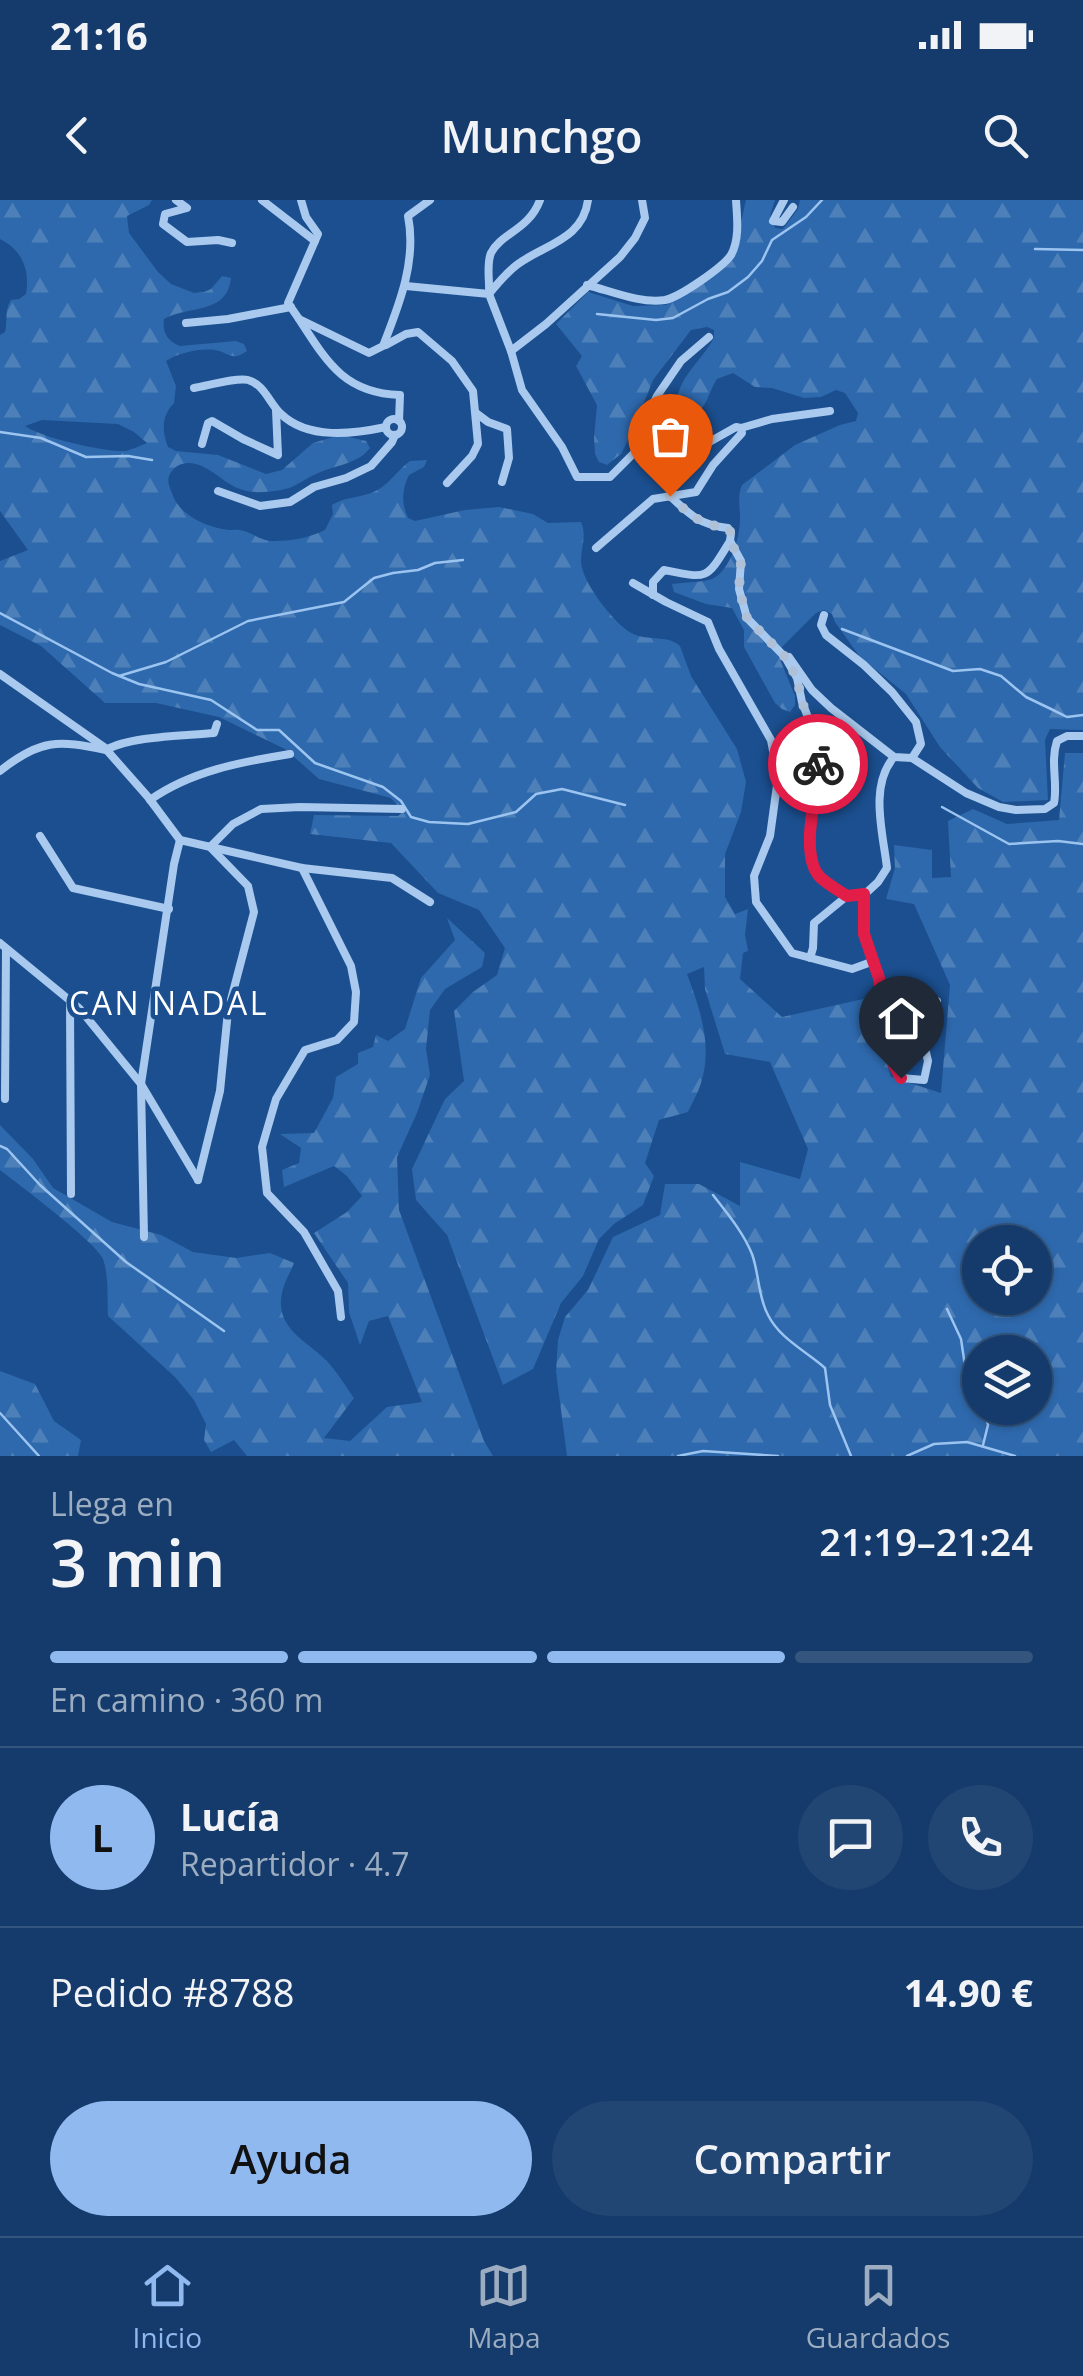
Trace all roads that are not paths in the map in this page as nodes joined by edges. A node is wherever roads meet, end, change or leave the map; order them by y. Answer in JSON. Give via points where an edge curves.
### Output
{"nodes":[{"id":1,"x":176,"y":200,"type":"edge"},
{"id":2,"x":262,"y":200,"type":"edge"},
{"id":3,"x":301,"y":200,"type":"edge"},
{"id":4,"x":430,"y":200,"type":"edge"},
{"id":5,"x":540,"y":200,"type":"edge"},
{"id":6,"x":588,"y":200,"type":"edge"},
{"id":7,"x":642,"y":200,"type":"edge"},
{"id":8,"x":736,"y":200,"type":"edge"},
{"id":9,"x":784,"y":200,"type":"edge"},
{"id":10,"x":792,"y":206,"type":"dead end"},
{"id":11,"x":315,"y":241,"type":"junction"},
{"id":12,"x":232,"y":243,"type":"dead end"},
{"id":13,"x":587,"y":285,"type":"junction"},
{"id":14,"x":406,"y":286,"type":"junction"},
{"id":15,"x":490,"y":294,"type":"junction"},
{"id":16,"x":291,"y":307,"type":"junction"},
{"id":17,"x":186,"y":323,"type":"dead end"},
{"id":18,"x":708,"y":337,"type":"dead end"},
{"id":19,"x":383,"y":346,"type":"junction"},
{"id":20,"x":511,"y":351,"type":"junction"},
{"id":21,"x":194,"y":388,"type":"dead end"},
{"id":22,"x":276,"y":407,"type":"junction"},
{"id":23,"x":830,"y":411,"type":"dead end"},
{"id":24,"x":476,"y":413,"type":"junction"},
{"id":25,"x":399,"y":421,"type":"junction"},
{"id":26,"x":644,"y":423,"type":"junction"},
{"id":27,"x":386,"y":427,"type":"junction"},
{"id":28,"x":739,"y":427,"type":"junction"},
{"id":29,"x":395,"y":436,"type":"junction"},
{"id":30,"x":202,"y":444,"type":"dead end"},
{"id":31,"x":502,"y":482,"type":"dead end"},
{"id":32,"x":447,"y":483,"type":"dead end"},
{"id":33,"x":218,"y":492,"type":"dead end"},
{"id":34,"x":670,"y":496,"type":"junction"},
{"id":35,"x":730,"y":541,"type":"junction"},
{"id":36,"x":596,"y":548,"type":"dead end"},
{"id":37,"x":634,"y":583,"type":"dead end"},
{"id":38,"x":654,"y":595,"type":"junction"},
{"id":39,"x":824,"y":615,"type":"dead end"},
{"id":40,"x":785,"y":657,"type":"junction"},
{"id":41,"x":0,"y":674,"type":"edge"},
{"id":42,"x":217,"y":724,"type":"dead end"},
{"id":43,"x":1083,"y":736,"type":"edge"},
{"id":44,"x":106,"y":750,"type":"junction"},
{"id":45,"x":290,"y":754,"type":"dead end"},
{"id":46,"x":894,"y":757,"type":"junction"},
{"id":47,"x":912,"y":758,"type":"junction"},
{"id":48,"x":0,"y":771,"type":"edge"},
{"id":49,"x":150,"y":800,"type":"junction"},
{"id":50,"x":402,"y":809,"type":"dead end"},
{"id":51,"x":40,"y":836,"type":"dead end"},
{"id":52,"x":180,"y":840,"type":"junction"},
{"id":53,"x":210,"y":847,"type":"junction"},
{"id":54,"x":302,"y":868,"type":"junction"},
{"id":55,"x":864,"y":894,"type":"junction"},
{"id":56,"x":847,"y":896,"type":"junction"},
{"id":57,"x":430,"y":902,"type":"dead end"},
{"id":58,"x":169,"y":909,"type":"junction"},
{"id":59,"x":3,"y":946,"type":"edge"},
{"id":60,"x":810,"y":958,"type":"junction"},
{"id":61,"x":874,"y":961,"type":"junction"},
{"id":62,"x":70,"y":1001,"type":"junction"},
{"id":63,"x":937,"y":1001,"type":"dead end"},
{"id":64,"x":141,"y":1084,"type":"junction"},
{"id":65,"x":5,"y":1099,"type":"dead end"},
{"id":66,"x":71,"y":1194,"type":"dead end"},
{"id":67,"x":144,"y":1236,"type":"dead end"},
{"id":68,"x":342,"y":1317,"type":"dead end"}],
"edges":[{"from":1,"to":12,"type":"street","via":[[187,208],[165,214],[163,224],[187,242]]},
{"from":2,"to":11,"type":"street"},
{"from":3,"to":11,"type":"street","via":[[318,234]]},
{"from":4,"to":14,"type":"street","via":[[408,216]]},
{"from":5,"to":15,"type":"street","via":[[530,219],[489,257]]},
{"from":6,"to":15,"type":"street","via":[[580,224],[518,264]]},
{"from":7,"to":13,"type":"street","via":[[645,218],[635,238]]},
{"from":8,"to":13,"type":"street","via":[[730,256],[682,293],[664,300],[634,298]]},
{"from":9,"to":10,"type":"street","via":[[774,221],[782,222]]},
{"from":11,"to":16,"type":"street"},
{"from":13,"to":20,"type":"street"},
{"from":14,"to":15,"type":"street"},
{"from":14,"to":19,"type":"street"},
{"from":15,"to":20,"type":"street"},
{"from":16,"to":17,"type":"street"},
{"from":16,"to":19,"type":"street","via":[[299,319],[370,353]]},
{"from":16,"to":25,"type":"street","via":[[346,381],[400,395]]},
{"from":18,"to":26,"type":"street","via":[[680,360]]},
{"from":19,"to":24,"type":"street","via":[[418,332],[452,361],[473,391]]},
{"from":20,"to":26,"type":"street","via":[[522,390],[577,478],[610,477],[634,453]]},
{"from":21,"to":22,"type":"street","via":[[246,379]]},
{"from":22,"to":27,"type":"street","via":[[310,429],[331,433]]},
{"from":22,"to":30,"type":"street","via":[[278,455],[212,421]]},
{"from":23,"to":28,"type":"street"},
{"from":24,"to":31,"type":"street","via":[[507,429]]},
{"from":24,"to":32,"type":"street","via":[[478,444]]},
{"from":25,"to":27,"type":"street"},
{"from":25,"to":29,"type":"street","via":[[402,430]]},
{"from":26,"to":28,"type":"street","via":[[661,422],[704,445]]},
{"from":27,"to":29,"type":"street"},
{"from":28,"to":34,"type":"street","via":[[742,434],[696,492]]},
{"from":29,"to":33,"type":"street","via":[[371,466],[290,502],[260,506]]},
{"from":34,"to":35,"type":"street","via":[[706,526],[728,528]]},
{"from":34,"to":36,"type":"street","via":[[653,499]]},
{"from":35,"to":38,"type":"street","via":[[701,576],[664,570],[653,582]]},
{"from":35,"to":40,"type":"street","via":[[741,561],[747,618]]},
{"from":37,"to":38,"type":"street"},
{"from":38,"to":60,"type":"street","via":[[708,622],[772,740],[778,778],[770,836],[754,876],[756,902],[792,953]]},
{"from":39,"to":47,"type":"street","via":[[826,635],[864,664],[916,722],[921,744]]},
{"from":40,"to":46,"type":"street","via":[[831,708]]},
{"from":40,"to":56,"type":"street","via":[[815,735],[819,772],[810,860],[818,875]]},
{"from":41,"to":44,"type":"street"},
{"from":42,"to":44,"type":"street","via":[[214,732]]},
{"from":43,"to":47,"type":"street","via":[[1057,742],[1056,794],[1045,809],[999,807]]},
{"from":44,"to":48,"type":"street","via":[[38,746]]},
{"from":44,"to":49,"type":"street"},
{"from":45,"to":49,"type":"street","via":[[233,763]]},
{"from":46,"to":47,"type":"street"},
{"from":46,"to":55,"type":"street","via":[[881,779],[886,868]]},
{"from":49,"to":52,"type":"street"},
{"from":50,"to":53,"type":"street","via":[[261,809]]},
{"from":51,"to":58,"type":"street","via":[[74,888]]},
{"from":52,"to":53,"type":"street"},
{"from":52,"to":58,"type":"street"},
{"from":53,"to":54,"type":"street"},
{"from":53,"to":64,"type":"street","via":[[248,886],[254,912],[228,1011],[220,1091],[198,1180]]},
{"from":54,"to":57,"type":"street","via":[[392,878]]},
{"from":54,"to":68,"type":"street","via":[[351,966],[354,1022],[337,1040],[305,1050],[276,1099],[262,1147],[267,1193],[304,1232],[338,1291]]},
{"from":55,"to":56,"type":"street"},
{"from":55,"to":61,"type":"street","via":[[864,934]]},
{"from":56,"to":60,"type":"street","via":[[814,923]]},
{"from":58,"to":64,"type":"street"},
{"from":59,"to":62,"type":"street"},
{"from":59,"to":65,"type":"street"},
{"from":60,"to":61,"type":"street","via":[[852,969]]},
{"from":61,"to":63,"type":"street","via":[[901,1078],[924,1080],[924,1044]]},
{"from":62,"to":64,"type":"street"},
{"from":62,"to":66,"type":"street"},
{"from":64,"to":67,"type":"street"}]}
